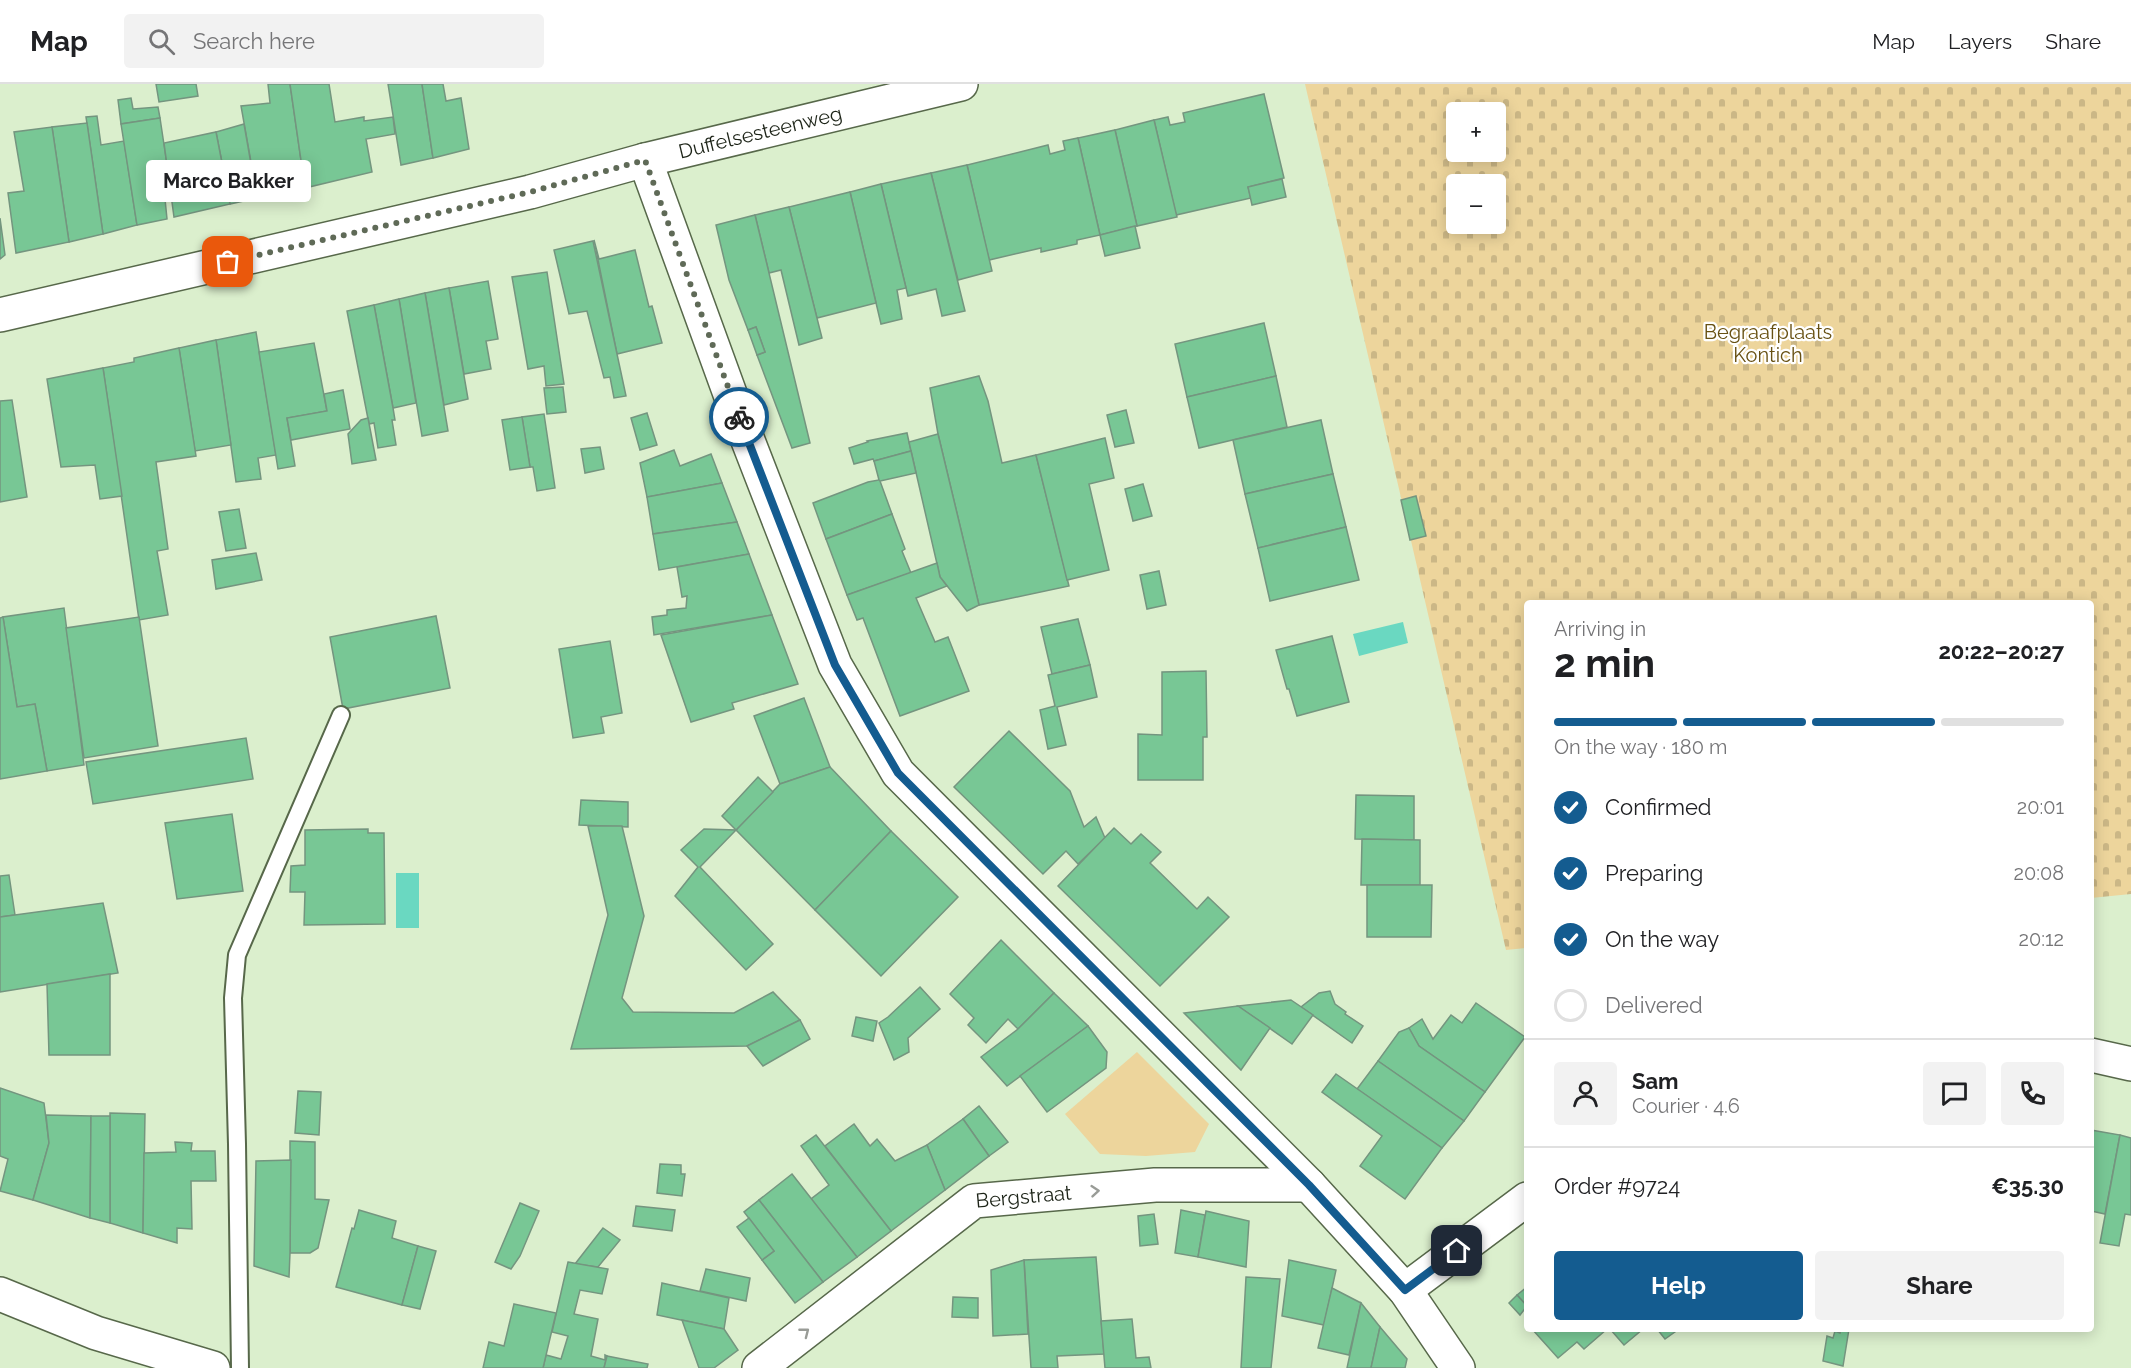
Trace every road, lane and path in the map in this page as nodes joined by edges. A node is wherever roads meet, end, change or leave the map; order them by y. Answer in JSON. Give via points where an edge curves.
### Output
{"nodes":[{"id":1,"x":961,"y":84,"type":"edge"},
{"id":2,"x":645,"y":160,"type":"junction"},
{"id":3,"x":0,"y":315,"type":"edge"},
{"id":4,"x":341,"y":715,"type":"dead end"},
{"id":5,"x":2094,"y":1056,"type":"edge"},
{"id":6,"x":2131,"y":1064,"type":"edge"},
{"id":7,"x":1309,"y":1185,"type":"junction"},
{"id":8,"x":1524,"y":1200,"type":"edge"},
{"id":9,"x":1405,"y":1290,"type":"junction"},
{"id":10,"x":0,"y":1294,"type":"edge"},
{"id":11,"x":0,"y":1315,"type":"edge"},
{"id":12,"x":96,"y":1333,"type":"junction"},
{"id":13,"x":213,"y":1368,"type":"edge"},
{"id":14,"x":240,"y":1368,"type":"edge"},
{"id":15,"x":759,"y":1368,"type":"edge"},
{"id":16,"x":1458,"y":1368,"type":"edge"}],
"edges":[{"from":1,"to":2,"type":"street","name":"Duffelsesteenweg"},
{"from":2,"to":3,"type":"street","name":"Duffelsesteenweg","via":[[530,192]]},
{"from":2,"to":7,"type":"street","via":[[835,665],[898,773]]},
{"from":4,"to":14,"type":"lane","via":[[237,955],[232,998]]},
{"from":5,"to":6,"type":"street"},
{"from":7,"to":9,"type":"street"},
{"from":15,"to":7,"type":"street","name":"Bergstraat","one_way":true,"via":[[974,1201],[1155,1185]]},
{"from":8,"to":9,"type":"street"},
{"from":9,"to":16,"type":"street"},
{"from":10,"to":12,"type":"street"},
{"from":11,"to":12,"type":"street"},
{"from":12,"to":13,"type":"street"}]}
